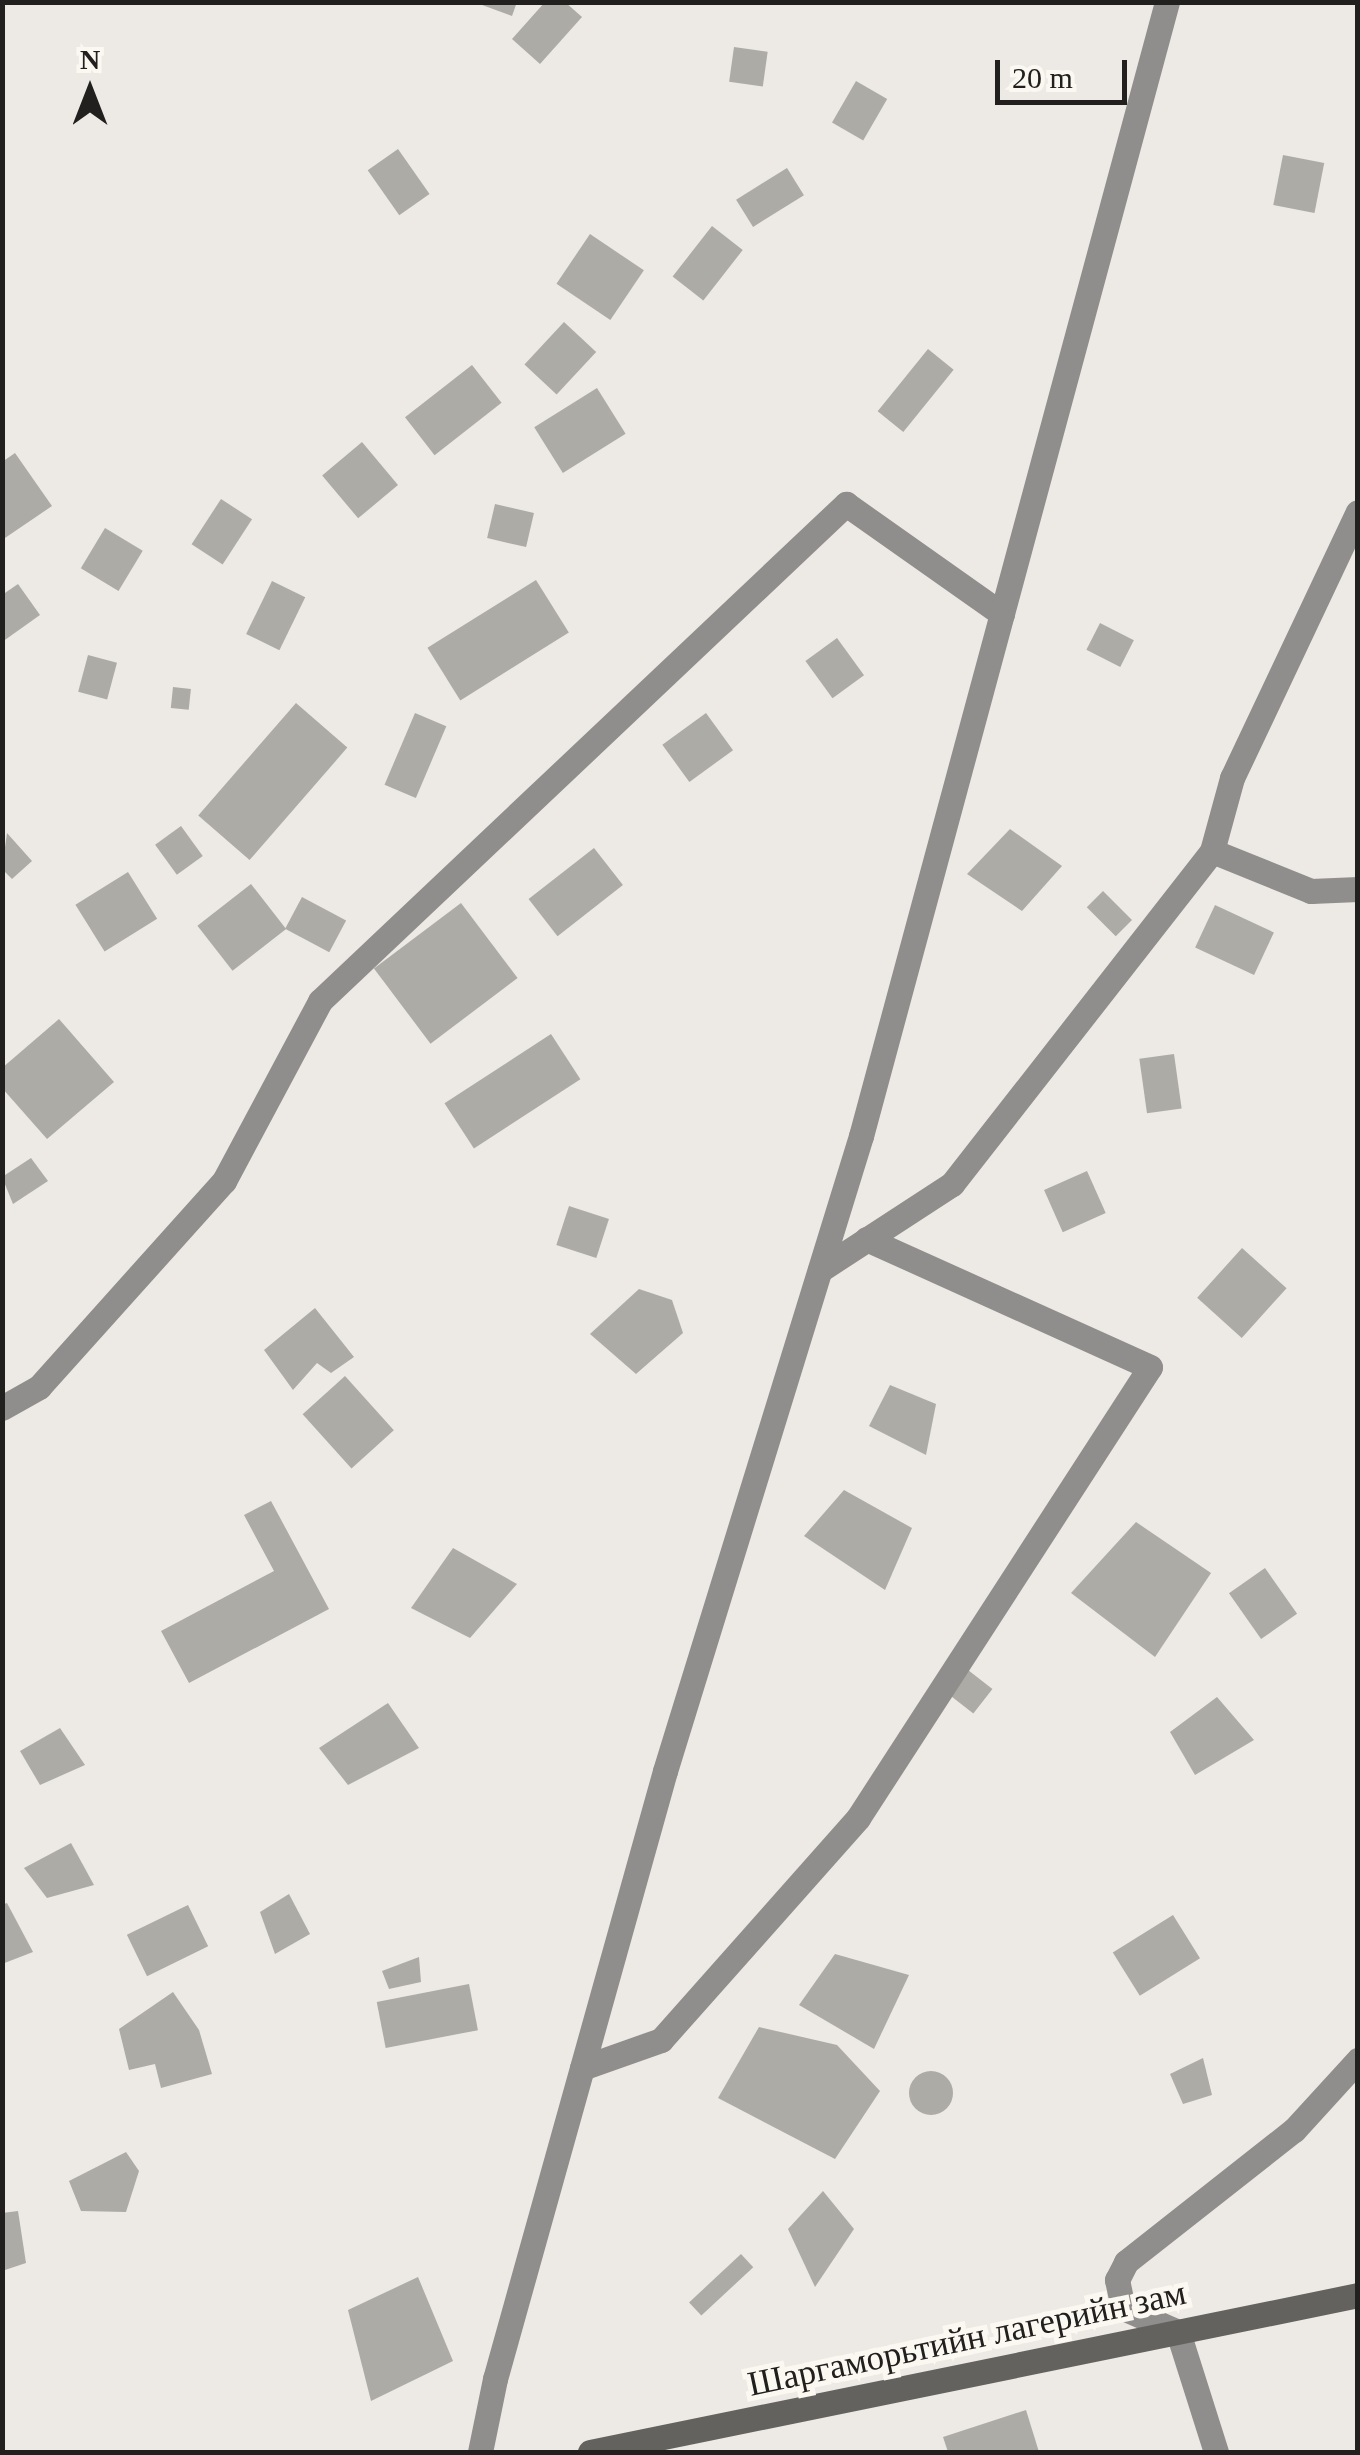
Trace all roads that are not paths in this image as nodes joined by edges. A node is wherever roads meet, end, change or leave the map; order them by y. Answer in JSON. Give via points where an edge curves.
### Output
{"nodes":[{"id":1,"x":1166,"y":2,"type":"edge"},
{"id":2,"x":1358,"y":512,"type":"edge"},
{"id":3,"x":1002,"y":614,"type":"junction"},
{"id":4,"x":1212,"y":851,"type":"junction"},
{"id":5,"x":1358,"y":889,"type":"edge"},
{"id":6,"x":867,"y":1239,"type":"junction"},
{"id":7,"x":820,"y":1270,"type":"junction"},
{"id":8,"x":2,"y":1408,"type":"edge"},
{"id":9,"x":1358,"y":2060,"type":"edge"},
{"id":10,"x":582,"y":2068,"type":"junction"},
{"id":11,"x":1358,"y":2295,"type":"edge"},
{"id":12,"x":1178,"y":2332,"type":"junction"},
{"id":13,"x":480,"y":2452,"type":"edge"},
{"id":14,"x":590,"y":2452,"type":"edge"},
{"id":15,"x":1216,"y":2452,"type":"edge"}],
"edges":[{"from":1,"to":3,"type":"street"},
{"from":2,"to":4,"type":"street","via":[[1232,778]]},
{"from":3,"to":7,"type":"street"},
{"from":3,"to":8,"type":"street","via":[[846,504],[320,1001],[224,1182],[39,1388]]},
{"from":4,"to":5,"type":"street","via":[[1311,890]]},
{"from":4,"to":6,"type":"street","via":[[952,1184]]},
{"from":6,"to":7,"type":"street"},
{"from":6,"to":10,"type":"street","via":[[1150,1368],[858,1818],[661,2040]]},
{"from":7,"to":10,"type":"street","via":[[665,1770]]},
{"from":9,"to":12,"type":"street","via":[[1240,2177],[1126,2262],[1117,2280],[1124,2308]]},
{"from":10,"to":13,"type":"street","via":[[494,2379]]},
{"from":11,"to":12,"type":"street","name":"Шаргаморьтийн лагерийн зам"},
{"from":12,"to":14,"type":"street","name":"Шаргаморьтийн лагерийн зам"},
{"from":12,"to":15,"type":"street"}]}
